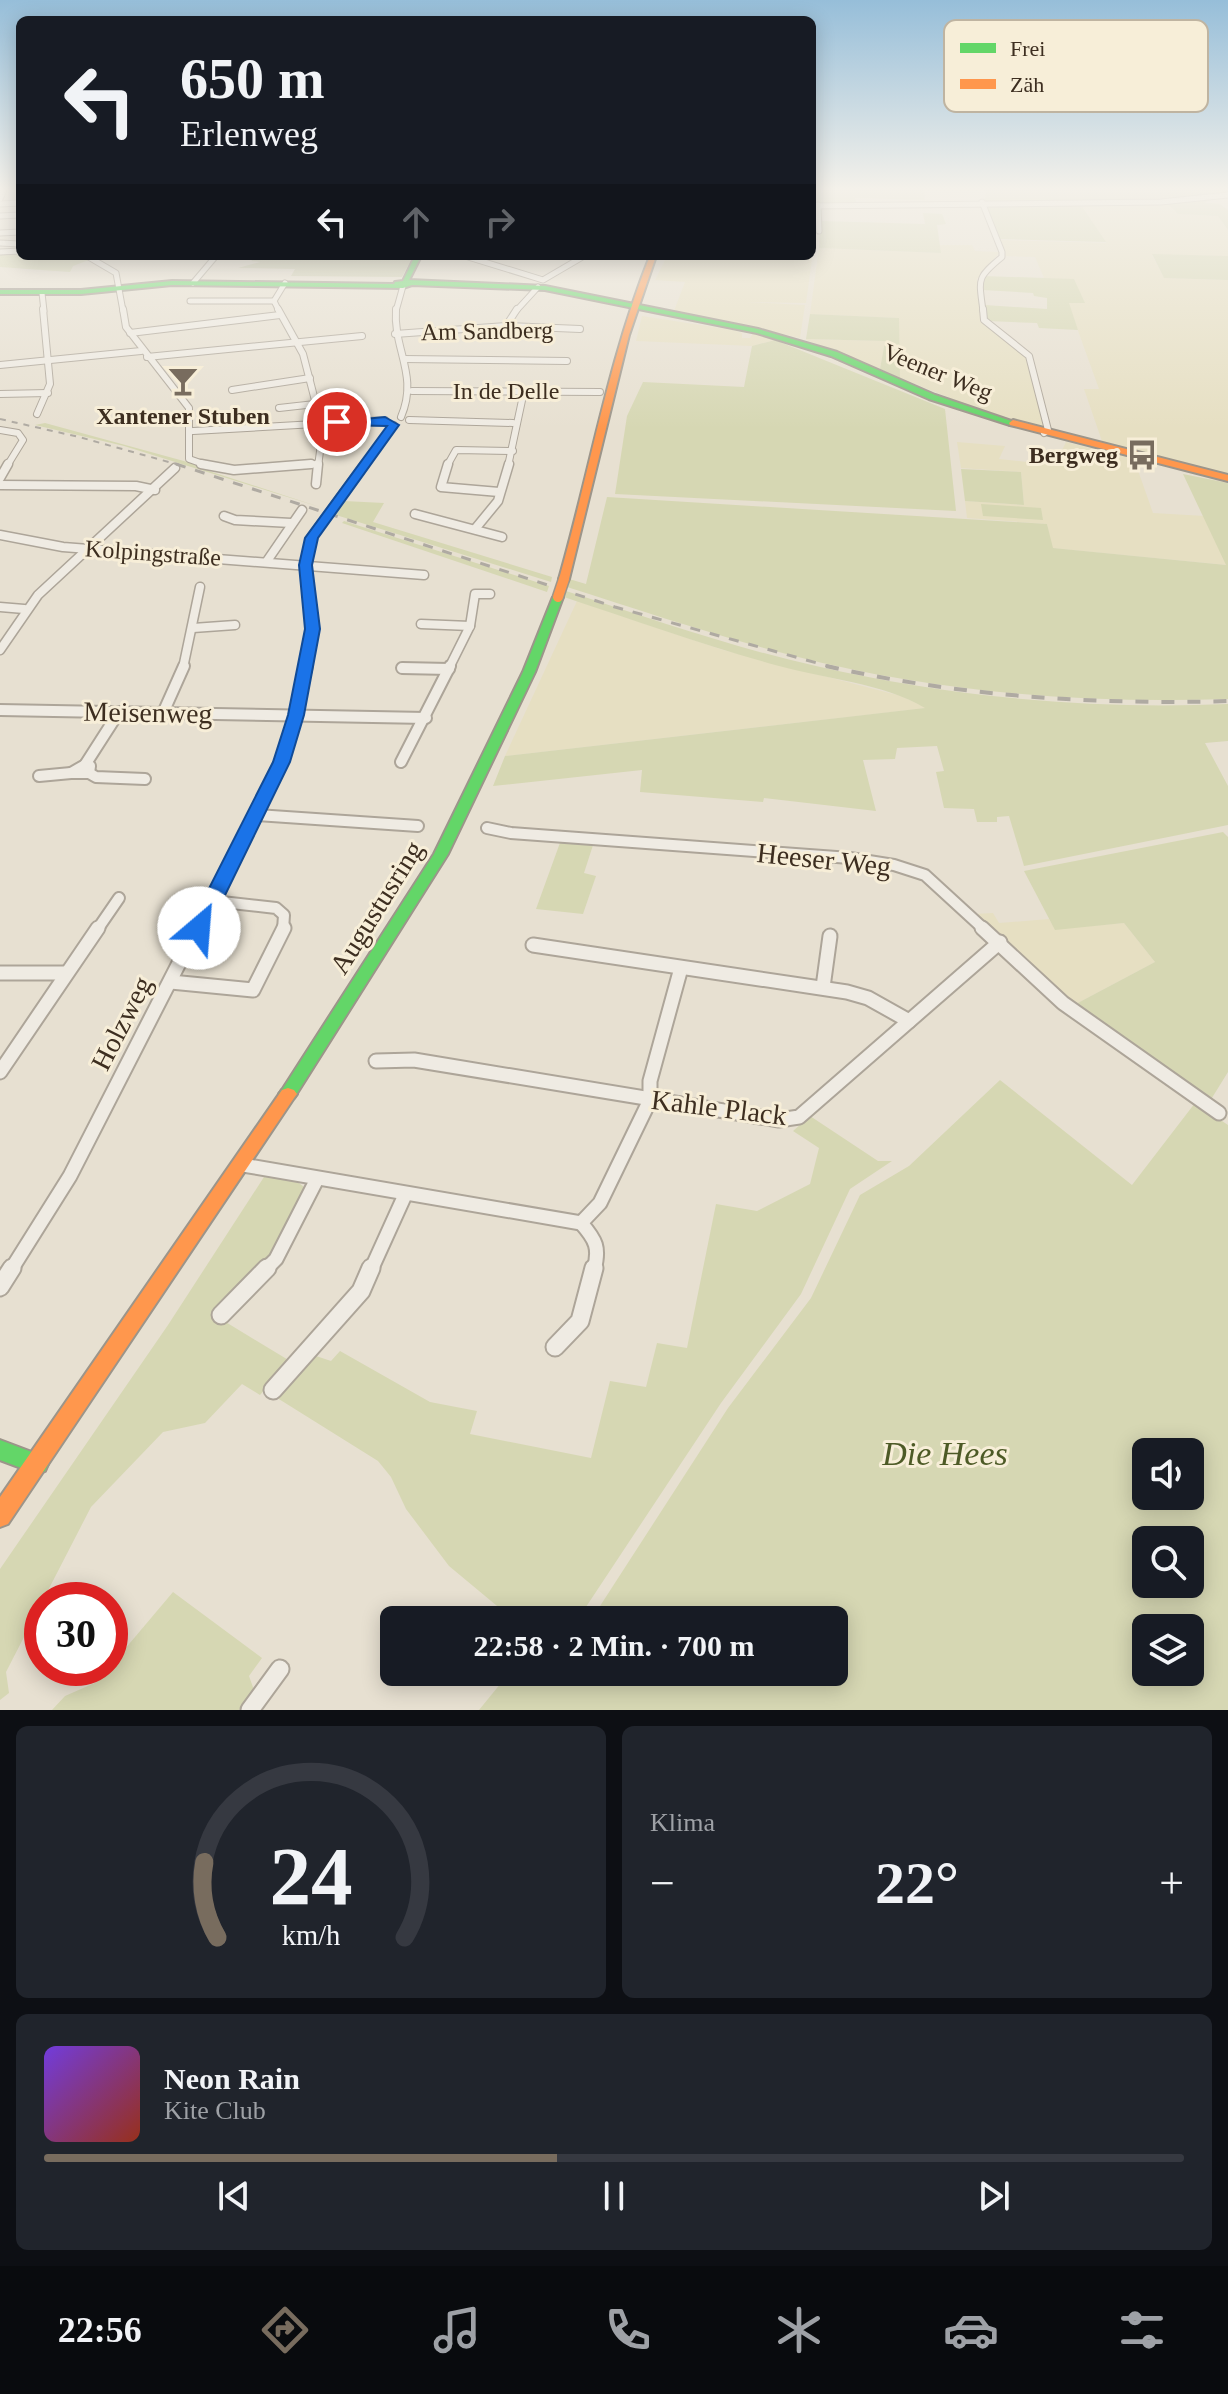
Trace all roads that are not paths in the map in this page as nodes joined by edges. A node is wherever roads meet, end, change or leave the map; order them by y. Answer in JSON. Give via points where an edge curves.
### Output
{"nodes":[{"id":1,"x":111,"y":270,"type":"edge"},
{"id":2,"x":204,"y":270,"type":"edge"},
{"id":3,"x":411,"y":270,"type":"edge"},
{"id":4,"x":503,"y":270,"type":"edge"},
{"id":5,"x":563,"y":270,"type":"edge"},
{"id":6,"x":647,"y":270,"type":"edge"},
{"id":7,"x":989,"y":270,"type":"edge"},
{"id":8,"x":193,"y":283,"type":"junction"},
{"id":9,"x":285,"y":283,"type":"junction"},
{"id":10,"x":405,"y":283,"type":"junction"},
{"id":11,"x":541,"y":284,"type":"junction"},
{"id":12,"x":117,"y":289,"type":"junction"},
{"id":13,"x":0,"y":292,"type":"edge"},
{"id":14,"x":42,"y":293,"type":"junction"},
{"id":15,"x":190,"y":301,"type":"dead end"},
{"id":16,"x":274,"y":301,"type":"junction"},
{"id":17,"x":633,"y":306,"type":"junction"},
{"id":18,"x":280,"y":315,"type":"junction"},
{"id":19,"x":506,"y":326,"type":"junction"},
{"id":20,"x":580,"y":329,"type":"dead end"},
{"id":21,"x":130,"y":333,"type":"junction"},
{"id":22,"x":395,"y":334,"type":"junction"},
{"id":23,"x":362,"y":336,"type":"dead end"},
{"id":24,"x":297,"y":343,"type":"junction"},
{"id":25,"x":144,"y":354,"type":"junction"},
{"id":26,"x":404,"y":359,"type":"junction"},
{"id":27,"x":567,"y":361,"type":"dead end"},
{"id":28,"x":48,"y":363,"type":"junction"},
{"id":29,"x":0,"y":365,"type":"edge"},
{"id":30,"x":310,"y":378,"type":"junction"},
{"id":31,"x":232,"y":390,"type":"dead end"},
{"id":32,"x":412,"y":391,"type":"junction"},
{"id":33,"x":524,"y":391,"type":"junction"},
{"id":34,"x":600,"y":392,"type":"dead end"},
{"id":35,"x":48,"y":393,"type":"junction"},
{"id":36,"x":0,"y":394,"type":"edge"},
{"id":37,"x":279,"y":408,"type":"dead end"},
{"id":38,"x":37,"y":414,"type":"dead end"},
{"id":39,"x":405,"y":418,"type":"junction"},
{"id":40,"x":385,"y":420,"type":"junction"},
{"id":41,"x":513,"y":423,"type":"junction"},
{"id":42,"x":394,"y":425,"type":"junction"},
{"id":43,"x":0,"y":430,"type":"edge"},
{"id":44,"x":193,"y":431,"type":"junction"},
{"id":45,"x":1044,"y":433,"type":"junction"},
{"id":46,"x":322,"y":437,"type":"dead end"},
{"id":47,"x":513,"y":451,"type":"junction"},
{"id":48,"x":317,"y":464,"type":"junction"},
{"id":49,"x":175,"y":468,"type":"dead end"},
{"id":50,"x":0,"y":478,"type":"edge"},
{"id":51,"x":1228,"y":478,"type":"edge"},
{"id":52,"x":316,"y":484,"type":"dead end"},
{"id":53,"x":0,"y":485,"type":"edge"},
{"id":54,"x":155,"y":490,"type":"junction"},
{"id":55,"x":499,"y":492,"type":"junction"},
{"id":56,"x":302,"y":510,"type":"dead end"},
{"id":57,"x":415,"y":514,"type":"dead end"},
{"id":58,"x":224,"y":516,"type":"dead end"},
{"id":59,"x":291,"y":523,"type":"junction"},
{"id":60,"x":475,"y":529,"type":"junction"},
{"id":61,"x":0,"y":535,"type":"edge"},
{"id":62,"x":502,"y":537,"type":"dead end"},
{"id":63,"x":83,"y":548,"type":"junction"},
{"id":64,"x":267,"y":561,"type":"junction"},
{"id":65,"x":306,"y":565,"type":"junction"},
{"id":66,"x":424,"y":575,"type":"dead end"},
{"id":67,"x":200,"y":587,"type":"dead end"},
{"id":68,"x":490,"y":594,"type":"dead end"},
{"id":69,"x":0,"y":607,"type":"edge"},
{"id":70,"x":24,"y":609,"type":"junction"},
{"id":71,"x":421,"y":624,"type":"dead end"},
{"id":72,"x":235,"y":625,"type":"dead end"},
{"id":73,"x":470,"y":626,"type":"junction"},
{"id":74,"x":193,"y":628,"type":"junction"},
{"id":75,"x":0,"y":650,"type":"edge"},
{"id":76,"x":401,"y":668,"type":"dead end"},
{"id":77,"x":449,"y":669,"type":"junction"},
{"id":78,"x":0,"y":710,"type":"edge"},
{"id":79,"x":119,"y":712,"type":"junction"},
{"id":80,"x":163,"y":713,"type":"junction"},
{"id":81,"x":296,"y":715,"type":"junction"},
{"id":82,"x":426,"y":718,"type":"junction"},
{"id":83,"x":401,"y":762,"type":"dead end"},
{"id":84,"x":87,"y":769,"type":"junction"},
{"id":85,"x":39,"y":776,"type":"dead end"},
{"id":86,"x":145,"y":779,"type":"dead end"},
{"id":87,"x":257,"y":815,"type":"junction"},
{"id":88,"x":418,"y":826,"type":"dead end"},
{"id":89,"x":487,"y":828,"type":"dead end"},
{"id":90,"x":119,"y":898,"type":"dead end"},
{"id":91,"x":213,"y":901,"type":"junction"},
{"id":92,"x":830,"y":936,"type":"dead end"},
{"id":93,"x":1000,"y":942,"type":"junction"},
{"id":94,"x":533,"y":945,"type":"dead end"},
{"id":95,"x":681,"y":968,"type":"junction"},
{"id":96,"x":0,"y":973,"type":"edge"},
{"id":97,"x":65,"y":973,"type":"junction"},
{"id":98,"x":171,"y":982,"type":"junction"},
{"id":99,"x":823,"y":987,"type":"junction"},
{"id":100,"x":909,"y":1021,"type":"junction"},
{"id":101,"x":376,"y":1061,"type":"dead end"},
{"id":102,"x":0,"y":1072,"type":"edge"},
{"id":103,"x":650,"y":1100,"type":"junction"},
{"id":104,"x":1219,"y":1113,"type":"dead end"},
{"id":105,"x":243,"y":1165,"type":"junction"},
{"id":106,"x":317,"y":1179,"type":"junction"},
{"id":107,"x":405,"y":1195,"type":"junction"},
{"id":108,"x":581,"y":1223,"type":"junction"},
{"id":109,"x":0,"y":1287,"type":"edge"},
{"id":110,"x":221,"y":1315,"type":"dead end"},
{"id":111,"x":555,"y":1347,"type":"dead end"},
{"id":112,"x":273,"y":1390,"type":"dead end"},
{"id":113,"x":0,"y":1450,"type":"edge"},
{"id":114,"x":37,"y":1464,"type":"junction"},
{"id":115,"x":0,"y":1516,"type":"edge"},
{"id":116,"x":280,"y":1669,"type":"dead end"},
{"id":117,"x":250,"y":1710,"type":"edge"}],
"edges":[{"from":1,"to":12,"type":"street","via":[[116,273]]},
{"from":2,"to":8,"type":"street"},
{"from":3,"to":10,"type":"main road"},
{"from":4,"to":11,"type":"street"},
{"from":5,"to":11,"type":"street"},
{"from":6,"to":17,"type":"main road","name":"Augustusring"},
{"from":7,"to":45,"type":"street","via":[[979,280],[984,320],[1029,356],[1048,431]]},
{"from":8,"to":9,"type":"main road","name":"Veener Weg"},
{"from":8,"to":12,"type":"main road","name":"Veener Weg"},
{"from":9,"to":10,"type":"main road","name":"Veener Weg"},
{"from":9,"to":16,"type":"street"},
{"from":10,"to":11,"type":"main road","name":"Veener Weg"},
{"from":10,"to":22,"type":"street","via":[[393,313]]},
{"from":11,"to":17,"type":"main road","name":"Veener Weg"},
{"from":11,"to":19,"type":"street"},
{"from":12,"to":14,"type":"main road","name":"Veener Weg"},
{"from":12,"to":21,"type":"street"},
{"from":13,"to":14,"type":"main road","name":"Veener Weg"},
{"from":14,"to":28,"type":"street"},
{"from":15,"to":16,"type":"street"},
{"from":16,"to":18,"type":"street"},
{"from":17,"to":45,"type":"main road","name":"Veener Weg","via":[[796,341],[932,397]]},
{"from":17,"to":105,"type":"main road","name":"Augustusring","bridge":true,"via":[[582,520],[529,672],[441,854]]},
{"from":18,"to":21,"type":"street"},
{"from":18,"to":24,"type":"street"},
{"from":19,"to":20,"type":"street","name":"Am Sandberg"},
{"from":19,"to":22,"type":"street","name":"Am Sandberg"},
{"from":21,"to":25,"type":"street"},
{"from":22,"to":26,"type":"street"},
{"from":23,"to":24,"type":"street"},
{"from":24,"to":25,"type":"street"},
{"from":24,"to":30,"type":"street"},
{"from":25,"to":28,"type":"street"},
{"from":25,"to":44,"type":"street","via":[[189,408]]},
{"from":26,"to":27,"type":"street"},
{"from":26,"to":32,"type":"street"},
{"from":28,"to":29,"type":"street"},
{"from":28,"to":35,"type":"street"},
{"from":30,"to":31,"type":"street"},
{"from":30,"to":37,"type":"street","via":[[316,408]]},
{"from":32,"to":33,"type":"street","name":"In de Delle"},
{"from":32,"to":39,"type":"street"},
{"from":33,"to":34,"type":"street","name":"In de Delle"},
{"from":33,"to":41,"type":"street"},
{"from":35,"to":36,"type":"street"},
{"from":35,"to":38,"type":"street"},
{"from":39,"to":40,"type":"street"},
{"from":39,"to":41,"type":"street"},
{"from":39,"to":42,"type":"street"},
{"from":40,"to":42,"type":"street"},
{"from":40,"to":44,"type":"street"},
{"from":41,"to":47,"type":"street"},
{"from":42,"to":65,"type":"street","name":"Holzweg","via":[[317,529]]},
{"from":43,"to":50,"type":"street","via":[[18,433],[23,440]]},
{"from":44,"to":48,"type":"street","via":[[188,457],[204,465]]},
{"from":45,"to":51,"type":"main road","name":"Veener Weg"},
{"from":46,"to":48,"type":"street"},
{"from":47,"to":55,"type":"street"},
{"from":47,"to":55,"type":"street","via":[[456,450],[441,487]]},
{"from":48,"to":52,"type":"street"},
{"from":49,"to":54,"type":"street"},
{"from":53,"to":54,"type":"street"},
{"from":54,"to":63,"type":"street"},
{"from":55,"to":60,"type":"street","via":[[489,519]]},
{"from":56,"to":59,"type":"street"},
{"from":57,"to":60,"type":"street"},
{"from":58,"to":59,"type":"street"},
{"from":59,"to":64,"type":"street"},
{"from":60,"to":62,"type":"street"},
{"from":61,"to":63,"type":"street","name":"Kolpingstraße"},
{"from":63,"to":64,"type":"street","name":"Kolpingstraße"},
{"from":63,"to":70,"type":"street"},
{"from":64,"to":65,"type":"street","name":"Kolpingstraße"},
{"from":65,"to":66,"type":"street","name":"Kolpingstraße"},
{"from":65,"to":81,"type":"street","name":"Holzweg","via":[[313,629]]},
{"from":67,"to":74,"type":"street"},
{"from":68,"to":73,"type":"street","via":[[470,594]]},
{"from":69,"to":70,"type":"street"},
{"from":70,"to":75,"type":"street"},
{"from":71,"to":73,"type":"street"},
{"from":72,"to":74,"type":"street"},
{"from":73,"to":77,"type":"street"},
{"from":74,"to":80,"type":"street","via":[[180,678]]},
{"from":76,"to":77,"type":"street"},
{"from":77,"to":82,"type":"street"},
{"from":78,"to":79,"type":"street","name":"Meisenweg"},
{"from":79,"to":80,"type":"street","name":"Meisenweg"},
{"from":79,"to":84,"type":"street"},
{"from":80,"to":81,"type":"street","name":"Meisenweg"},
{"from":81,"to":82,"type":"street","name":"Meisenweg"},
{"from":81,"to":87,"type":"street","name":"Holzweg","via":[[282,762]]},
{"from":82,"to":83,"type":"street"},
{"from":84,"to":85,"type":"street","via":[[78,766],[71,773]]},
{"from":84,"to":86,"type":"street","via":[[96,777]]},
{"from":87,"to":88,"type":"street"},
{"from":87,"to":91,"type":"street","name":"Holzweg"},
{"from":89,"to":93,"type":"street","name":"Heeser Weg","via":[[894,865],[925,875]]},
{"from":90,"to":97,"type":"street"},
{"from":91,"to":98,"type":"street","name":"Holzweg"},
{"from":91,"to":98,"type":"street","via":[[276,908],[284,915],[285,926],[253,990]]},
{"from":92,"to":99,"type":"street"},
{"from":93,"to":100,"type":"street","name":"Kahle Plack"},
{"from":93,"to":104,"type":"street","name":"Heeser Weg","via":[[1063,1003]]},
{"from":94,"to":95,"type":"street"},
{"from":95,"to":99,"type":"street"},
{"from":95,"to":103,"type":"street","via":[[650,1081]]},
{"from":96,"to":97,"type":"street"},
{"from":97,"to":102,"type":"street"},
{"from":98,"to":109,"type":"street","name":"Holzweg","via":[[70,1176]]},
{"from":99,"to":100,"type":"street","via":[[868,998]]},
{"from":100,"to":103,"type":"street","name":"Kahle Plack","via":[[799,1117],[779,1120]]},
{"from":101,"to":103,"type":"street","name":"Kahle Plack","via":[[414,1060]]},
{"from":103,"to":108,"type":"street","via":[[600,1203]]},
{"from":105,"to":106,"type":"street"},
{"from":105,"to":114,"type":"main road","name":"Augustusring"},
{"from":106,"to":107,"type":"street"},
{"from":106,"to":110,"type":"street","via":[[276,1259]]},
{"from":107,"to":108,"type":"street"},
{"from":107,"to":112,"type":"street","via":[[361,1291]]},
{"from":108,"to":111,"type":"street","via":[[599,1251],[580,1321]]},
{"from":113,"to":114,"type":"main road"},
{"from":114,"to":115,"type":"main road","name":"Augustusring"},
{"from":116,"to":117,"type":"street"}]}
